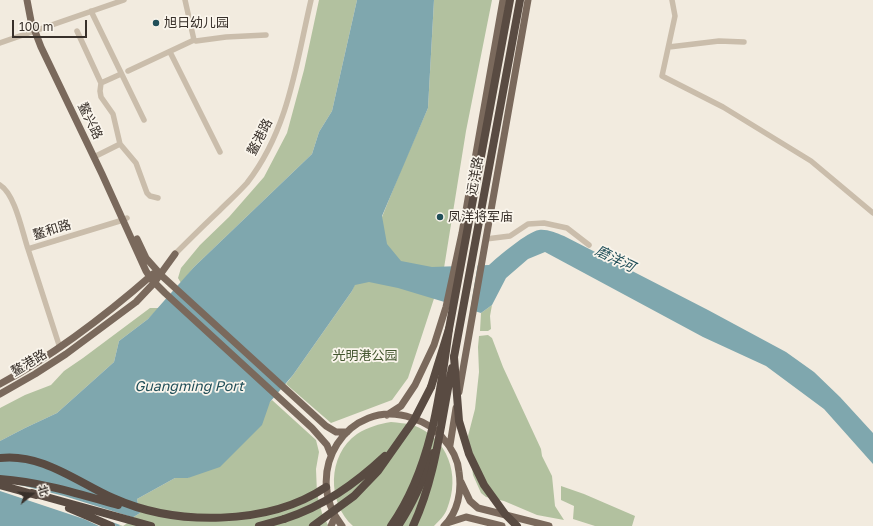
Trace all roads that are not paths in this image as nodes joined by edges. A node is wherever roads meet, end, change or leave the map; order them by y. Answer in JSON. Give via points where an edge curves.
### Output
{"nodes":[{"id":1,"x":27,"y":0,"type":"edge"},
{"id":2,"x":31,"y":0,"type":"edge"},
{"id":3,"x":124,"y":0,"type":"edge"},
{"id":4,"x":185,"y":0,"type":"edge"},
{"id":5,"x":311,"y":0,"type":"edge"},
{"id":6,"x":503,"y":0,"type":"edge"},
{"id":7,"x":510,"y":0,"type":"edge"},
{"id":8,"x":520,"y":0,"type":"edge"},
{"id":9,"x":528,"y":0,"type":"edge"},
{"id":10,"x":672,"y":0,"type":"edge"},
{"id":11,"x":91,"y":11,"type":"junction"},
{"id":12,"x":37,"y":30,"type":"junction"},
{"id":13,"x":77,"y":31,"type":"dead end"},
{"id":14,"x":266,"y":35,"type":"dead end"},
{"id":15,"x":194,"y":40,"type":"junction"},
{"id":16,"x":744,"y":42,"type":"dead end"},
{"id":17,"x":0,"y":43,"type":"edge"},
{"id":18,"x":669,"y":47,"type":"junction"},
{"id":19,"x":170,"y":52,"type":"junction"},
{"id":20,"x":128,"y":71,"type":"dead end"},
{"id":21,"x":121,"y":74,"type":"junction"},
{"id":22,"x":101,"y":83,"type":"junction"},
{"id":23,"x":144,"y":120,"type":"dead end"},
{"id":24,"x":120,"y":144,"type":"junction"},
{"id":25,"x":220,"y":152,"type":"dead end"},
{"id":26,"x":96,"y":156,"type":"junction"},
{"id":27,"x":0,"y":185,"type":"edge"},
{"id":28,"x":158,"y":198,"type":"dead end"},
{"id":29,"x":873,"y":212,"type":"edge"},
{"id":30,"x":125,"y":219,"type":"junction"},
{"id":31,"x":486,"y":239,"type":"junction"},
{"id":32,"x":589,"y":245,"type":"dead end"},
{"id":33,"x":139,"y":248,"type":"junction"},
{"id":34,"x":28,"y":249,"type":"junction"},
{"id":35,"x":175,"y":254,"type":"joint"},
{"id":36,"x":159,"y":273,"type":"junction"},
{"id":37,"x":152,"y":280,"type":"junction"},
{"id":38,"x":449,"y":329,"type":"junction"},
{"id":39,"x":60,"y":348,"type":"junction"},
{"id":40,"x":454,"y":357,"type":"junction"},
{"id":41,"x":0,"y":384,"type":"edge"},
{"id":42,"x":0,"y":394,"type":"edge"},
{"id":43,"x":387,"y":414,"type":"junction"},
{"id":44,"x":347,"y":432,"type":"junction"},
{"id":45,"x":438,"y":438,"type":"junction"},
{"id":46,"x":399,"y":443,"type":"junction"},
{"id":47,"x":450,"y":445,"type":"junction"},
{"id":48,"x":331,"y":455,"type":"junction"},
{"id":49,"x":0,"y":458,"type":"edge"},
{"id":50,"x":0,"y":479,"type":"edge"},
{"id":51,"x":460,"y":480,"type":"junction"},
{"id":52,"x":0,"y":485,"type":"edge"},
{"id":53,"x":326,"y":487,"type":"junction"},
{"id":54,"x":32,"y":493,"type":"junction"},
{"id":55,"x":158,"y":514,"type":"junction"},
{"id":56,"x":112,"y":516,"type":"junction"},
{"id":57,"x":335,"y":517,"type":"junction"},
{"id":58,"x":445,"y":525,"type":"edge"},
{"id":59,"x":111,"y":526,"type":"edge"},
{"id":60,"x":142,"y":526,"type":"edge"},
{"id":61,"x":151,"y":526,"type":"edge"},
{"id":62,"x":259,"y":526,"type":"edge"},
{"id":63,"x":313,"y":526,"type":"edge"},
{"id":64,"x":331,"y":526,"type":"edge"},
{"id":65,"x":342,"y":526,"type":"edge"},
{"id":66,"x":391,"y":526,"type":"edge"},
{"id":67,"x":398,"y":526,"type":"edge"},
{"id":68,"x":413,"y":526,"type":"edge"},
{"id":69,"x":502,"y":526,"type":"edge"},
{"id":70,"x":517,"y":526,"type":"edge"},
{"id":71,"x":549,"y":526,"type":"edge"}],
"edges":[{"from":1,"to":12,"type":"main road","name":"鳌兴路"},
{"from":2,"to":12,"type":"main road","name":"鳌兴路"},
{"from":3,"to":11,"type":"street"},
{"from":4,"to":15,"type":"street"},
{"from":5,"to":35,"type":"street","name":"鳌港路","via":[[288,103],[271,145],[242,188]]},
{"from":6,"to":43,"type":"main road","via":[[462,233],[446,307],[434,345],[415,385],[404,402]]},
{"from":7,"to":38,"type":"highway","name":"远洋路"},
{"from":8,"to":40,"type":"highway","name":"远洋路"},
{"from":9,"to":31,"type":"main road"},
{"from":10,"to":18,"type":"street","via":[[675,16]]},
{"from":11,"to":12,"type":"street"},
{"from":11,"to":21,"type":"street"},
{"from":12,"to":17,"type":"street"},
{"from":12,"to":26,"type":"main road","name":"鳌兴路","via":[[40,47]]},
{"from":13,"to":22,"type":"street"},
{"from":14,"to":15,"type":"street"},
{"from":15,"to":19,"type":"street"},
{"from":16,"to":18,"type":"street","via":[[719,41]]},
{"from":18,"to":29,"type":"street","via":[[662,76],[723,107],[811,161]]},
{"from":19,"to":20,"type":"street"},
{"from":19,"to":25,"type":"street"},
{"from":21,"to":22,"type":"street"},
{"from":21,"to":23,"type":"street"},
{"from":22,"to":24,"type":"street","via":[[101,97],[113,114]]},
{"from":24,"to":26,"type":"street"},
{"from":24,"to":28,"type":"street","via":[[136,163],[147,193]]},
{"from":26,"to":30,"type":"main road","name":"鳌兴路"},
{"from":27,"to":34,"type":"street","name":"鳌和路","via":[[12,198]]},
{"from":30,"to":33,"type":"main road","name":"鳌兴路"},
{"from":30,"to":34,"type":"street","name":"鳌和路"},
{"from":31,"to":32,"type":"street","via":[[510,236],[528,224],[544,223],[567,228]]},
{"from":31,"to":47,"type":"main road"},
{"from":33,"to":36,"type":"main road"},
{"from":33,"to":37,"type":"main road"},
{"from":34,"to":39,"type":"street"},
{"from":35,"to":36,"type":"main road","name":"鳌港路"},
{"from":36,"to":37,"type":"main road","name":"鳌港路"},
{"from":36,"to":44,"type":"main road","via":[[320,421],[336,432]]},
{"from":37,"to":39,"type":"main road","name":"鳌港路"},
{"from":37,"to":42,"type":"main road","name":"鳌港路","via":[[136,302],[90,337],[36,374]]},
{"from":37,"to":48,"type":"main road","via":[[312,428],[327,445]]},
{"from":38,"to":46,"type":"highway","bridge":true,"via":[[431,387]]},
{"from":38,"to":66,"type":"highway","bridge":true,"via":[[443,376],[430,439],[407,498]]},
{"from":39,"to":41,"type":"main road","name":"鳌港路"},
{"from":40,"to":45,"type":"highway","bridge":true},
{"from":40,"to":70,"type":"highway","bridge":true,"via":[[458,421],[469,454],[484,484],[505,514]]},
{"from":43,"to":44,"type":"main road","via":[[366,420]]},
{"from":43,"to":47,"type":"main road","via":[[423,421],[438,431]]},
{"from":44,"to":48,"type":"main road"},
{"from":45,"to":67,"type":"highway","bridge":true,"via":[[424,476]]},
{"from":45,"to":68,"type":"highway","bridge":true,"via":[[430,476]]},
{"from":46,"to":62,"type":"highway","bridge":true,"via":[[359,479],[329,500],[306,512]]},
{"from":46,"to":63,"type":"highway","bridge":true,"via":[[378,471],[354,496]]},
{"from":47,"to":51,"type":"main road","via":[[459,468]]},
{"from":48,"to":53,"type":"main road","via":[[326,471]]},
{"from":49,"to":55,"type":"highway","via":[[27,459],[48,466],[113,498]]},
{"from":50,"to":55,"type":"highway","via":[[20,480],[57,488]]},
{"from":51,"to":58,"type":"main road","via":[[457,503]]},
{"from":51,"to":71,"type":"main road","via":[[466,495],[478,508]]},
{"from":52,"to":54,"type":"highway"},
{"from":53,"to":55,"type":"highway","via":[[309,497],[271,511],[229,518],[205,519]]},
{"from":53,"to":57,"type":"main road"},
{"from":54,"to":56,"type":"highway"},
{"from":54,"to":59,"type":"highway"},
{"from":56,"to":60,"type":"highway"},
{"from":56,"to":61,"type":"highway"},
{"from":57,"to":64,"type":"main road"},
{"from":57,"to":65,"type":"main road"},
{"from":58,"to":69,"type":"main road","via":[[466,517]]}]}
